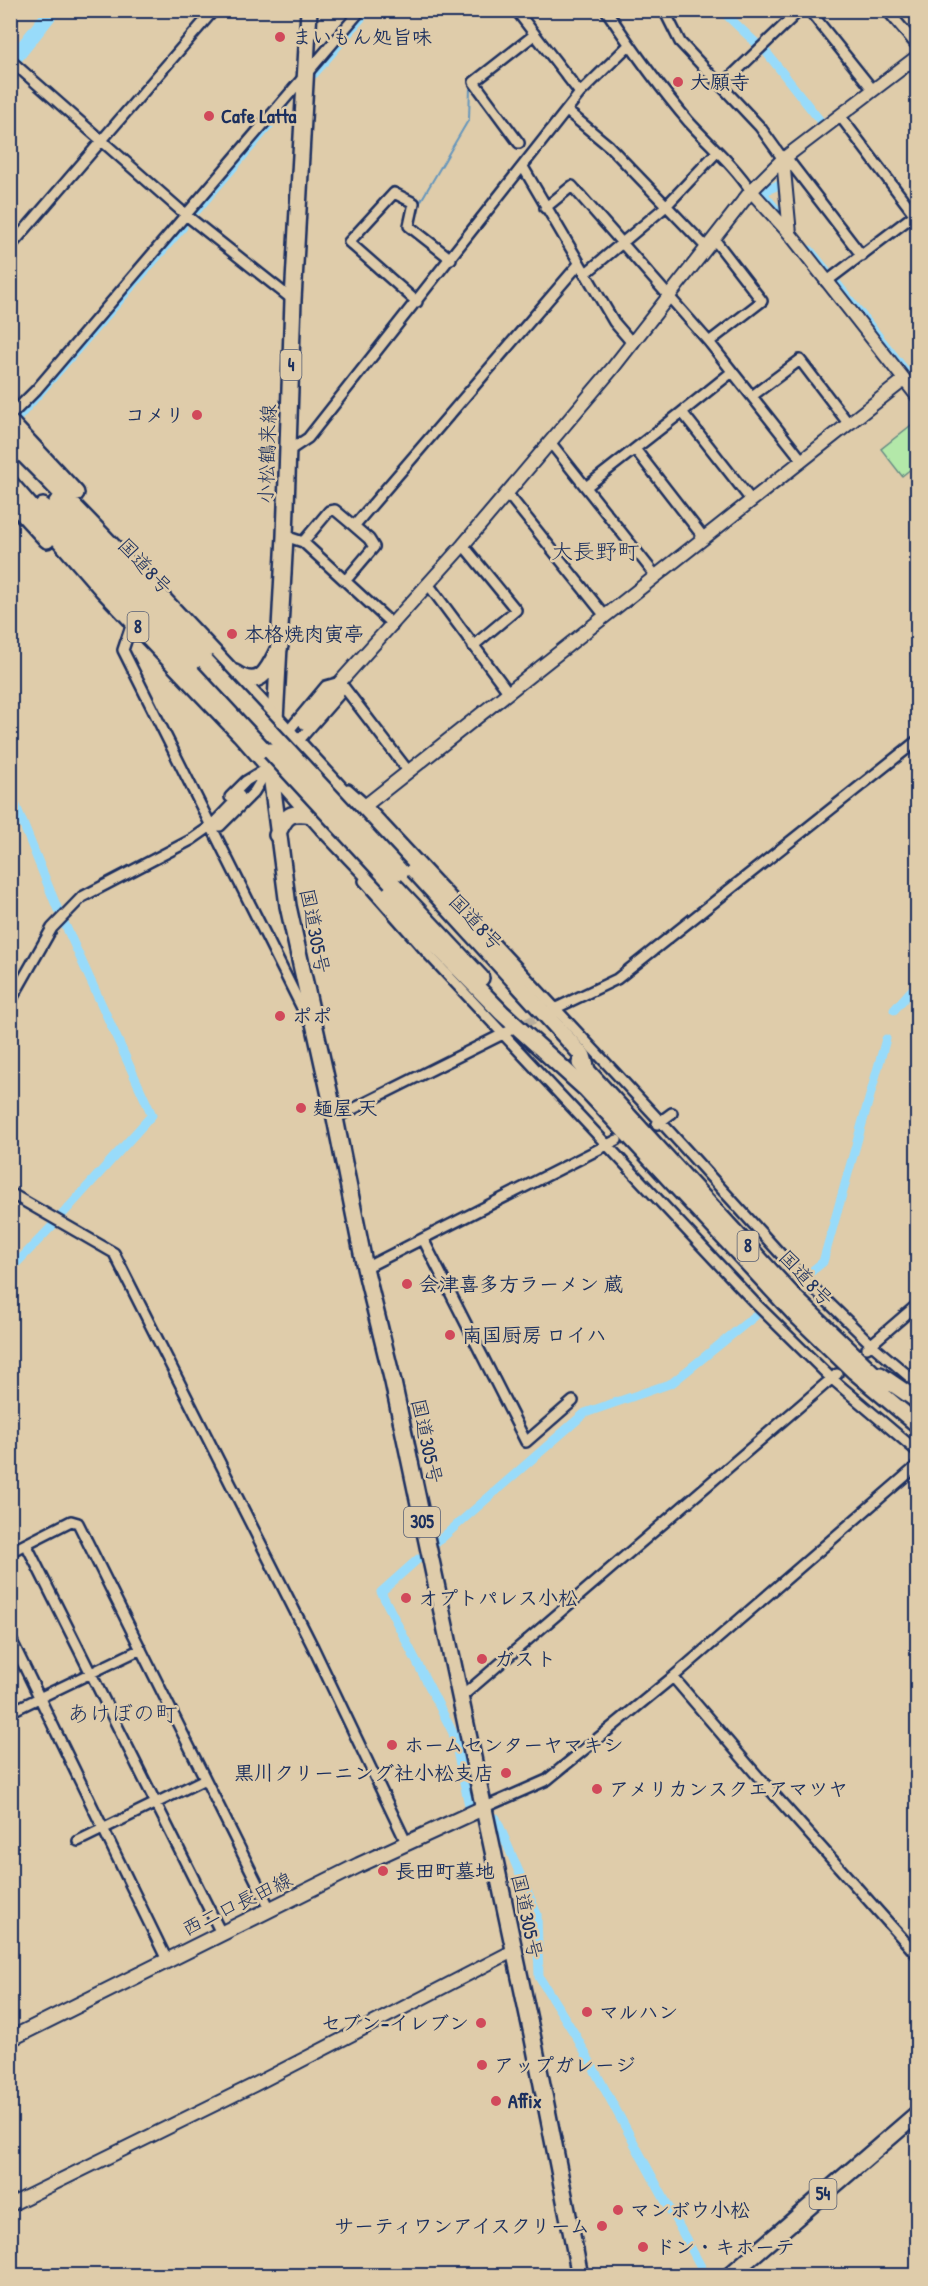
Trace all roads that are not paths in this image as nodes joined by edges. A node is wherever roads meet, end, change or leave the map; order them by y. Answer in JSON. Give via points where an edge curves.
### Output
{"nodes":[{"id":1,"x":214,"y":10,"type":"edge"},
{"id":2,"x":309,"y":10,"type":"edge"},
{"id":3,"x":361,"y":10,"type":"edge"},
{"id":4,"x":516,"y":10,"type":"edge"},
{"id":5,"x":606,"y":10,"type":"edge"},
{"id":6,"x":664,"y":10,"type":"edge"},
{"id":7,"x":800,"y":10,"type":"edge"},
{"id":8,"x":809,"y":10,"type":"edge"},
{"id":9,"x":887,"y":10,"type":"edge"},
{"id":10,"x":534,"y":35,"type":"junction"},
{"id":11,"x":629,"y":45,"type":"junction"},
{"id":12,"x":918,"y":47,"type":"edge"},
{"id":13,"x":918,"y":56,"type":"edge"},
{"id":14,"x":10,"y":60,"type":"edge"},
{"id":15,"x":306,"y":74,"type":"junction"},
{"id":16,"x":721,"y":86,"type":"junction"},
{"id":17,"x":873,"y":90,"type":"junction"},
{"id":18,"x":580,"y":93,"type":"junction"},
{"id":19,"x":567,"y":111,"type":"junction"},
{"id":20,"x":840,"y":116,"type":"junction"},
{"id":21,"x":101,"y":142,"type":"junction"},
{"id":22,"x":519,"y":143,"type":"dead end"},
{"id":23,"x":717,"y":152,"type":"junction"},
{"id":24,"x":784,"y":158,"type":"junction"},
{"id":25,"x":523,"y":167,"type":"junction"},
{"id":26,"x":751,"y":191,"type":"junction"},
{"id":27,"x":665,"y":207,"type":"junction"},
{"id":28,"x":545,"y":208,"type":"junction"},
{"id":29,"x":916,"y":214,"type":"edge"},
{"id":30,"x":186,"y":215,"type":"junction"},
{"id":31,"x":790,"y":234,"type":"junction"},
{"id":32,"x":623,"y":243,"type":"junction"},
{"id":33,"x":710,"y":244,"type":"junction"},
{"id":34,"x":10,"y":248,"type":"edge"},
{"id":35,"x":862,"y":256,"type":"junction"},
{"id":36,"x":451,"y":259,"type":"junction"},
{"id":37,"x":579,"y":264,"type":"junction"},
{"id":38,"x":585,"y":274,"type":"junction"},
{"id":39,"x":826,"y":282,"type":"junction"},
{"id":40,"x":670,"y":297,"type":"junction"},
{"id":41,"x":293,"y":300,"type":"junction"},
{"id":42,"x":417,"y":302,"type":"junction"},
{"id":43,"x":709,"y":342,"type":"junction"},
{"id":44,"x":633,"y":344,"type":"junction"},
{"id":45,"x":732,"y":372,"type":"junction"},
{"id":46,"x":903,"y":380,"type":"junction"},
{"id":47,"x":752,"y":396,"type":"junction"},
{"id":48,"x":918,"y":397,"type":"edge"},
{"id":49,"x":682,"y":412,"type":"junction"},
{"id":50,"x":10,"y":416,"type":"edge"},
{"id":51,"x":10,"y":422,"type":"edge"},
{"id":52,"x":848,"y":423,"type":"junction"},
{"id":53,"x":10,"y":441,"type":"edge"},
{"id":54,"x":550,"y":442,"type":"junction"},
{"id":55,"x":635,"y":449,"type":"junction"},
{"id":56,"x":10,"y":452,"type":"edge"},
{"id":57,"x":287,"y":452,"type":"junction"},
{"id":58,"x":802,"y":460,"type":"junction"},
{"id":59,"x":10,"y":471,"type":"edge"},
{"id":60,"x":10,"y":483,"type":"edge"},
{"id":61,"x":586,"y":487,"type":"junction"},
{"id":62,"x":507,"y":493,"type":"junction"},
{"id":63,"x":10,"y":500,"type":"edge"},
{"id":64,"x":751,"y":500,"type":"junction"},
{"id":65,"x":354,"y":526,"type":"junction"},
{"id":66,"x":285,"y":537,"type":"junction"},
{"id":67,"x":704,"y":537,"type":"junction"},
{"id":68,"x":303,"y":542,"type":"junction"},
{"id":69,"x":464,"y":545,"type":"junction"},
{"id":70,"x":656,"y":576,"type":"junction"},
{"id":71,"x":346,"y":580,"type":"junction"},
{"id":72,"x":428,"y":584,"type":"junction"},
{"id":73,"x":605,"y":616,"type":"junction"},
{"id":74,"x":393,"y":625,"type":"junction"},
{"id":75,"x":130,"y":629,"type":"junction"},
{"id":76,"x":280,"y":645,"type":"junction"},
{"id":77,"x":473,"y":646,"type":"junction"},
{"id":78,"x":224,"y":664,"type":"junction"},
{"id":79,"x":199,"y":665,"type":"junction"},
{"id":80,"x":340,"y":682,"type":"junction"},
{"id":81,"x":509,"y":693,"type":"junction"},
{"id":82,"x":275,"y":720,"type":"junction"},
{"id":83,"x":304,"y":724,"type":"dead end"},
{"id":84,"x":286,"y":732,"type":"junction"},
{"id":85,"x":240,"y":734,"type":"junction"},
{"id":86,"x":918,"y":740,"type":"edge"},
{"id":87,"x":297,"y":743,"type":"junction"},
{"id":88,"x":318,"y":765,"type":"junction"},
{"id":89,"x":270,"y":767,"type":"junction"},
{"id":90,"x":409,"y":772,"type":"junction"},
{"id":91,"x":240,"y":796,"type":"tunnel mouth"},
{"id":92,"x":366,"y":805,"type":"junction"},
{"id":93,"x":312,"y":815,"type":"junction"},
{"id":94,"x":211,"y":826,"type":"junction"},
{"id":95,"x":278,"y":835,"type":"junction"},
{"id":96,"x":337,"y":842,"type":"junction"},
{"id":97,"x":396,"y":877,"type":"junction"},
{"id":98,"x":10,"y":1002,"type":"edge"},
{"id":99,"x":552,"y":1010,"type":"junction"},
{"id":100,"x":315,"y":1032,"type":"junction"},
{"id":101,"x":506,"y":1033,"type":"junction"},
{"id":102,"x":587,"y":1070,"type":"junction"},
{"id":103,"x":588,"y":1091,"type":"junction"},
{"id":104,"x":672,"y":1113,"type":"dead end"},
{"id":105,"x":335,"y":1118,"type":"junction"},
{"id":106,"x":658,"y":1123,"type":"junction"},
{"id":107,"x":612,"y":1143,"type":"junction"},
{"id":108,"x":10,"y":1193,"type":"edge"},
{"id":109,"x":423,"y":1239,"type":"junction"},
{"id":110,"x":365,"y":1268,"type":"junction"},
{"id":111,"x":918,"y":1304,"type":"edge"},
{"id":112,"x":864,"y":1349,"type":"junction"},
{"id":113,"x":854,"y":1371,"type":"junction"},
{"id":114,"x":834,"y":1376,"type":"junction"},
{"id":115,"x":918,"y":1384,"type":"edge"},
{"id":116,"x":573,"y":1401,"type":"dead end"},
{"id":117,"x":918,"y":1401,"type":"edge"},
{"id":118,"x":918,"y":1413,"type":"edge"},
{"id":119,"x":918,"y":1425,"type":"edge"},
{"id":120,"x":918,"y":1437,"type":"edge"},
{"id":121,"x":918,"y":1452,"type":"edge"},
{"id":122,"x":918,"y":1465,"type":"edge"},
{"id":123,"x":26,"y":1544,"type":"junction"},
{"id":124,"x":10,"y":1552,"type":"edge"},
{"id":125,"x":10,"y":1637,"type":"edge"},
{"id":126,"x":141,"y":1649,"type":"junction"},
{"id":127,"x":92,"y":1673,"type":"junction"},
{"id":128,"x":673,"y":1677,"type":"junction"},
{"id":129,"x":40,"y":1698,"type":"junction"},
{"id":130,"x":460,"y":1698,"type":"junction"},
{"id":131,"x":12,"y":1711,"type":"dead end"},
{"id":132,"x":206,"y":1779,"type":"junction"},
{"id":133,"x":156,"y":1803,"type":"junction"},
{"id":134,"x":483,"y":1808,"type":"junction"},
{"id":135,"x":105,"y":1828,"type":"junction"},
{"id":136,"x":78,"y":1841,"type":"dead end"},
{"id":137,"x":406,"y":1842,"type":"junction"},
{"id":138,"x":270,"y":1909,"type":"junction"},
{"id":139,"x":221,"y":1933,"type":"junction"},
{"id":140,"x":513,"y":1951,"type":"junction"},
{"id":141,"x":918,"y":1956,"type":"edge"},
{"id":142,"x":167,"y":1960,"type":"junction"},
{"id":143,"x":10,"y":2039,"type":"edge"},
{"id":144,"x":918,"y":2113,"type":"edge"},
{"id":145,"x":10,"y":2205,"type":"edge"},
{"id":146,"x":580,"y":2276,"type":"edge"},
{"id":147,"x":729,"y":2276,"type":"edge"}],
"edges":[{"from":1,"to":21,"type":"street"},
{"from":2,"to":15,"type":"main road","name":"小松鶴来線","number":"4"},
{"from":3,"to":15,"type":"street"},
{"from":4,"to":10,"type":"street"},
{"from":5,"to":11,"type":"street"},
{"from":6,"to":16,"type":"street","via":[[680,42]]},
{"from":7,"to":16,"type":"street"},
{"from":8,"to":17,"type":"street"},
{"from":9,"to":12,"type":"street"},
{"from":10,"to":18,"type":"street"},
{"from":10,"to":22,"type":"street","via":[[474,82]]},
{"from":11,"to":18,"type":"street"},
{"from":11,"to":23,"type":"street"},
{"from":13,"to":17,"type":"street"},
{"from":14,"to":21,"type":"street"},
{"from":15,"to":30,"type":"street"},
{"from":15,"to":41,"type":"main road","name":"小松鶴来線","number":"4"},
{"from":16,"to":24,"type":"street"},
{"from":17,"to":20,"type":"street"},
{"from":18,"to":19,"type":"street"},
{"from":19,"to":25,"type":"street"},
{"from":19,"to":27,"type":"street","via":[[609,146]]},
{"from":20,"to":24,"type":"street"},
{"from":20,"to":29,"type":"street"},
{"from":21,"to":30,"type":"street"},
{"from":21,"to":34,"type":"street"},
{"from":23,"to":26,"type":"street"},
{"from":23,"to":27,"type":"street"},
{"from":24,"to":26,"type":"street"},
{"from":24,"to":31,"type":"street"},
{"from":24,"to":35,"type":"street"},
{"from":25,"to":28,"type":"street"},
{"from":25,"to":36,"type":"street"},
{"from":26,"to":31,"type":"street"},
{"from":26,"to":33,"type":"street"},
{"from":27,"to":32,"type":"street"},
{"from":27,"to":33,"type":"street"},
{"from":28,"to":32,"type":"street","via":[[572,186]]},
{"from":28,"to":37,"type":"street"},
{"from":29,"to":35,"type":"street"},
{"from":30,"to":41,"type":"street"},
{"from":30,"to":50,"type":"street"},
{"from":31,"to":39,"type":"street"},
{"from":32,"to":38,"type":"street"},
{"from":32,"to":40,"type":"street"},
{"from":33,"to":40,"type":"street"},
{"from":33,"to":43,"type":"street","via":[[762,301]]},
{"from":35,"to":39,"type":"street"},
{"from":36,"to":42,"type":"street"},
{"from":36,"to":42,"type":"street","via":[[410,226],[414,203],[394,193],[349,242]]},
{"from":37,"to":38,"type":"street"},
{"from":37,"to":65,"type":"street"},
{"from":38,"to":44,"type":"street","via":[[614,322]]},
{"from":39,"to":46,"type":"street"},
{"from":40,"to":43,"type":"street"},
{"from":40,"to":44,"type":"street"},
{"from":41,"to":57,"type":"main road","name":"小松鶴来線","number":"4"},
{"from":42,"to":57,"type":"street","via":[[309,438]]},
{"from":43,"to":45,"type":"street"},
{"from":44,"to":54,"type":"street"},
{"from":45,"to":47,"type":"street"},
{"from":45,"to":49,"type":"street"},
{"from":46,"to":48,"type":"street"},
{"from":46,"to":52,"type":"street"},
{"from":47,"to":52,"type":"street","via":[[800,360]]},
{"from":47,"to":58,"type":"street"},
{"from":49,"to":55,"type":"street"},
{"from":49,"to":64,"type":"street"},
{"from":51,"to":78,"type":"main road","via":[[205,631]]},
{"from":52,"to":58,"type":"street"},
{"from":53,"to":78,"type":"main road","number":"8"},
{"from":54,"to":61,"type":"street"},
{"from":54,"to":62,"type":"street"},
{"from":55,"to":61,"type":"street"},
{"from":55,"to":67,"type":"street"},
{"from":56,"to":79,"type":"main road","name":"国道8号","number":"8"},
{"from":57,"to":66,"type":"main road","name":"小松鶴来線","number":"4"},
{"from":58,"to":64,"type":"street"},
{"from":59,"to":79,"type":"main road","name":"国道8号","number":"8"},
{"from":60,"to":85,"type":"main road","number":"8","via":[[102,589]]},
{"from":61,"to":70,"type":"street"},
{"from":62,"to":69,"type":"street"},
{"from":62,"to":73,"type":"street"},
{"from":63,"to":75,"type":"main road"},
{"from":64,"to":67,"type":"street"},
{"from":65,"to":68,"type":"street","via":[[335,510],[329,511]]},
{"from":65,"to":71,"type":"street","via":[[374,547]]},
{"from":66,"to":68,"type":"street"},
{"from":66,"to":76,"type":"main road","name":"小松鶴来線","number":"4"},
{"from":67,"to":70,"type":"street"},
{"from":68,"to":71,"type":"street"},
{"from":69,"to":72,"type":"street"},
{"from":69,"to":77,"type":"street","via":[[516,610]]},
{"from":70,"to":73,"type":"street"},
{"from":71,"to":74,"type":"street"},
{"from":72,"to":74,"type":"street"},
{"from":72,"to":77,"type":"street"},
{"from":73,"to":81,"type":"street"},
{"from":74,"to":80,"type":"street"},
{"from":75,"to":85,"type":"main road","via":[[217,721]]},
{"from":75,"to":94,"type":"street","via":[[123,650]]},
{"from":76,"to":78,"type":"main road","via":[[262,676],[255,680],[243,678]]},
{"from":76,"to":82,"type":"main road","name":"小松鶴来線","number":"4"},
{"from":77,"to":81,"type":"street"},
{"from":78,"to":82,"type":"main road","number":"8"},
{"from":79,"to":97,"type":"main road","name":"国道8号","number":"8","bridge":true},
{"from":80,"to":83,"type":"street"},
{"from":80,"to":84,"type":"street","via":[[326,686]]},
{"from":80,"to":87,"type":"street","via":[[338,696]]},
{"from":80,"to":90,"type":"street"},
{"from":81,"to":90,"type":"street"},
{"from":82,"to":84,"type":"main road","number":"8"},
{"from":82,"to":89,"type":"main road","name":"国道305号","number":"305"},
{"from":84,"to":87,"type":"main road","number":"8"},
{"from":84,"to":89,"type":"street"},
{"from":85,"to":89,"type":"main road","number":"8"},
{"from":86,"to":99,"type":"street","via":[[617,979]]},
{"from":87,"to":88,"type":"main road","number":"8"},
{"from":87,"to":89,"type":"street"},
{"from":88,"to":92,"type":"street"},
{"from":88,"to":102,"type":"main road","number":"8","via":[[583,1056]]},
{"from":89,"to":93,"type":"main road","number":"8"},
{"from":89,"to":94,"type":"street","via":[[246,781],[212,817]]},
{"from":89,"to":95,"type":"main road","name":"国道305号","number":"305"},
{"from":90,"to":92,"type":"street"},
{"from":91,"to":94,"type":"street"},
{"from":92,"to":99,"type":"street"},
{"from":93,"to":95,"type":"main road","via":[[292,814],[284,820]]},
{"from":93,"to":96,"type":"main road","number":"8"},
{"from":94,"to":98,"type":"street","via":[[82,897],[52,928]]},
{"from":94,"to":100,"type":"street"},
{"from":95,"to":100,"type":"main road","name":"国道305号","number":"305","via":[[288,906]]},
{"from":96,"to":101,"type":"street","via":[[350,865]]},
{"from":96,"to":103,"type":"main road","number":"8","via":[[502,1013]]},
{"from":97,"to":102,"type":"main road","name":"国道8号","number":"8"},
{"from":97,"to":103,"type":"main road","name":"国道8号","number":"8"},
{"from":99,"to":106,"type":"street"},
{"from":100,"to":105,"type":"main road","name":"国道305号","number":"305"},
{"from":101,"to":105,"type":"street"},
{"from":101,"to":107,"type":"street"},
{"from":102,"to":112,"type":"main road","name":"国道8号","number":"8","via":[[796,1299]]},
{"from":103,"to":113,"type":"main road","name":"国道8号","number":"8","via":[[793,1312]]},
{"from":104,"to":106,"type":"street"},
{"from":105,"to":110,"type":"main road","name":"国道305号","number":"305"},
{"from":106,"to":112,"type":"street"},
{"from":107,"to":109,"type":"street"},
{"from":107,"to":114,"type":"street","via":[[755,1303]]},
{"from":108,"to":137,"type":"street","via":[[114,1253],[309,1637]]},
{"from":109,"to":110,"type":"street"},
{"from":109,"to":116,"type":"street","via":[[526,1442]]},
{"from":110,"to":130,"type":"main road","name":"国道305号","number":"305"},
{"from":111,"to":112,"type":"street"},
{"from":112,"to":115,"type":"street"},
{"from":112,"to":117,"type":"main road","number":"8"},
{"from":112,"to":118,"type":"main road","name":"国道8号","number":"8"},
{"from":113,"to":119,"type":"main road","name":"国道8号","number":"8"},
{"from":113,"to":120,"type":"main road","number":"8","via":[[862,1387]]},
{"from":114,"to":121,"type":"street"},
{"from":114,"to":130,"type":"street"},
{"from":122,"to":128,"type":"street"},
{"from":123,"to":124,"type":"street"},
{"from":123,"to":126,"type":"street","via":[[71,1521],[78,1523]]},
{"from":123,"to":127,"type":"street"},
{"from":125,"to":129,"type":"street"},
{"from":126,"to":127,"type":"street"},
{"from":126,"to":132,"type":"street"},
{"from":127,"to":129,"type":"street"},
{"from":127,"to":133,"type":"street"},
{"from":128,"to":134,"type":"street","via":[[547,1780]]},
{"from":128,"to":141,"type":"street"},
{"from":129,"to":131,"type":"street"},
{"from":129,"to":135,"type":"street"},
{"from":130,"to":134,"type":"main road","name":"国道305号","number":"305"},
{"from":132,"to":133,"type":"street"},
{"from":132,"to":138,"type":"street"},
{"from":133,"to":135,"type":"street"},
{"from":133,"to":139,"type":"street"},
{"from":134,"to":137,"type":"main road","name":"西二口長田線"},
{"from":134,"to":140,"type":"main road","name":"国道305号","number":"305"},
{"from":135,"to":136,"type":"street"},
{"from":135,"to":142,"type":"street"},
{"from":137,"to":138,"type":"main road","name":"西二口長田線"},
{"from":138,"to":139,"type":"main road","name":"西二口長田線"},
{"from":139,"to":142,"type":"main road","name":"西二口長田線"},
{"from":140,"to":145,"type":"street"},
{"from":140,"to":146,"type":"main road","name":"国道305号","number":"305"},
{"from":142,"to":143,"type":"main road","name":"西二口長田線"},
{"from":144,"to":147,"type":"main road","number":"54"}]}
